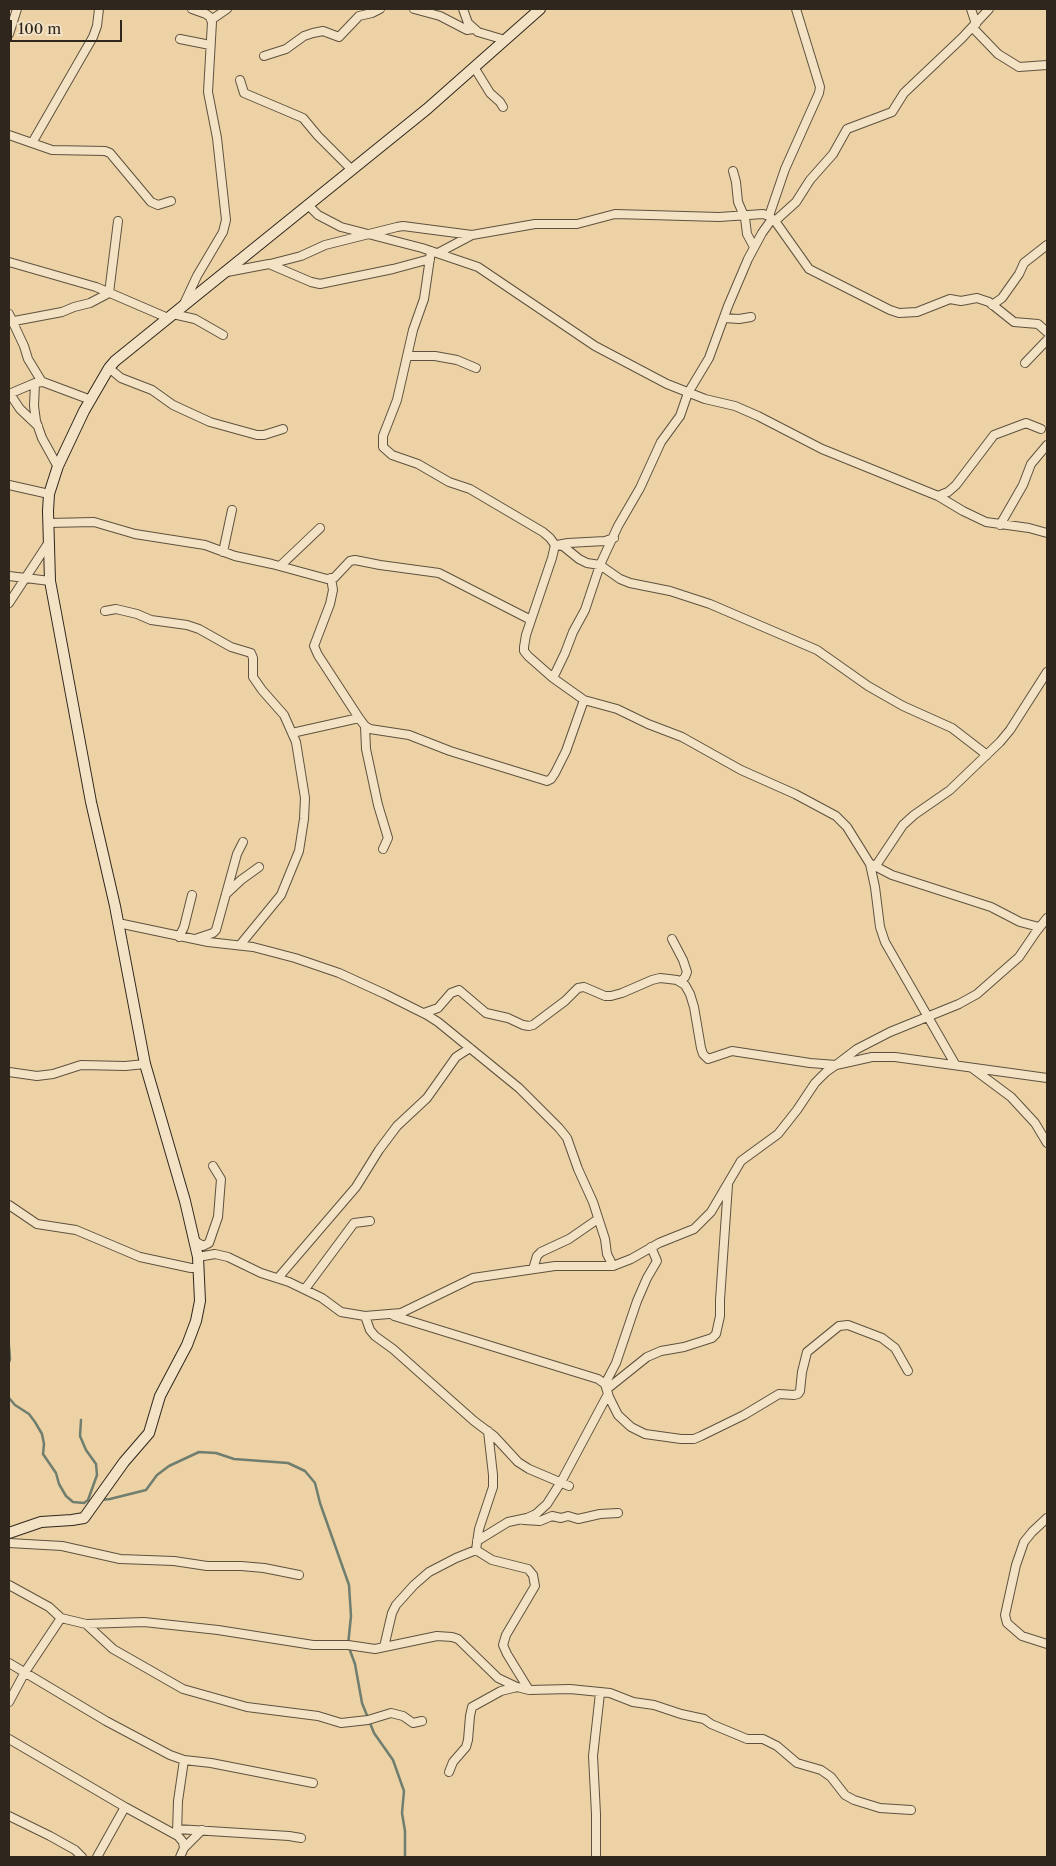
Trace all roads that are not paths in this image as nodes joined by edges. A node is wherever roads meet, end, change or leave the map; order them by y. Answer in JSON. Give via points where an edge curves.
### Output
{"nodes":[{"id":1,"x":18,"y":9,"type":"edge"},
{"id":2,"x":99,"y":9,"type":"edge"},
{"id":3,"x":192,"y":9,"type":"edge"},
{"id":4,"x":227,"y":9,"type":"edge"},
{"id":5,"x":380,"y":9,"type":"edge"},
{"id":6,"x":414,"y":9,"type":"edge"},
{"id":7,"x":463,"y":9,"type":"edge"},
{"id":8,"x":540,"y":9,"type":"edge"},
{"id":9,"x":796,"y":9,"type":"edge"},
{"id":10,"x":971,"y":9,"type":"edge"},
{"id":11,"x":989,"y":9,"type":"edge"},
{"id":12,"x":211,"y":20,"type":"junction"},
{"id":13,"x":974,"y":26,"type":"junction"},
{"id":14,"x":473,"y":29,"type":"junction"},
{"id":15,"x":9,"y":34,"type":"edge"},
{"id":16,"x":180,"y":39,"type":"dead end"},
{"id":17,"x":505,"y":40,"type":"junction"},
{"id":18,"x":210,"y":45,"type":"junction"},
{"id":19,"x":264,"y":56,"type":"dead end"},
{"id":20,"x":1047,"y":65,"type":"edge"},
{"id":21,"x":474,"y":67,"type":"junction"},
{"id":22,"x":240,"y":80,"type":"dead end"},
{"id":23,"x":503,"y":107,"type":"dead end"},
{"id":24,"x":9,"y":135,"type":"edge"},
{"id":25,"x":32,"y":143,"type":"junction"},
{"id":26,"x":352,"y":170,"type":"junction"},
{"id":27,"x":733,"y":171,"type":"dead end"},
{"id":28,"x":171,"y":201,"type":"dead end"},
{"id":29,"x":308,"y":205,"type":"junction"},
{"id":30,"x":744,"y":216,"type":"junction"},
{"id":31,"x":772,"y":218,"type":"junction"},
{"id":32,"x":118,"y":221,"type":"dead end"},
{"id":33,"x":370,"y":235,"type":"junction"},
{"id":34,"x":472,"y":235,"type":"junction"},
{"id":35,"x":1047,"y":245,"type":"edge"},
{"id":36,"x":754,"y":247,"type":"junction"},
{"id":37,"x":433,"y":254,"type":"junction"},
{"id":38,"x":9,"y":262,"type":"edge"},
{"id":39,"x":269,"y":264,"type":"junction"},
{"id":40,"x":224,"y":273,"type":"junction"},
{"id":41,"x":109,"y":293,"type":"junction"},
{"id":42,"x":992,"y":305,"type":"junction"},
{"id":43,"x":182,"y":307,"type":"junction"},
{"id":44,"x":171,"y":316,"type":"junction"},
{"id":45,"x":751,"y":317,"type":"dead end"},
{"id":46,"x":724,"y":318,"type":"junction"},
{"id":47,"x":10,"y":319,"type":"edge"},
{"id":48,"x":1047,"y":332,"type":"edge"},
{"id":49,"x":223,"y":335,"type":"dead end"},
{"id":50,"x":1047,"y":340,"type":"edge"},
{"id":51,"x":407,"y":356,"type":"junction"},
{"id":52,"x":1025,"y":363,"type":"dead end"},
{"id":53,"x":109,"y":368,"type":"junction"},
{"id":54,"x":476,"y":368,"type":"dead end"},
{"id":55,"x":39,"y":383,"type":"junction"},
{"id":56,"x":688,"y":393,"type":"junction"},
{"id":57,"x":10,"y":394,"type":"edge"},
{"id":58,"x":91,"y":400,"type":"junction"},
{"id":59,"x":38,"y":427,"type":"junction"},
{"id":60,"x":283,"y":428,"type":"dead end"},
{"id":61,"x":1041,"y":429,"type":"dead end"},
{"id":62,"x":1047,"y":445,"type":"edge"},
{"id":63,"x":58,"y":467,"type":"junction"},
{"id":64,"x":9,"y":485,"type":"edge"},
{"id":65,"x":48,"y":494,"type":"junction"},
{"id":66,"x":938,"y":496,"type":"junction"},
{"id":67,"x":232,"y":510,"type":"dead end"},
{"id":68,"x":48,"y":523,"type":"junction"},
{"id":69,"x":1000,"y":525,"type":"junction"},
{"id":70,"x":320,"y":528,"type":"dead end"},
{"id":71,"x":1047,"y":533,"type":"edge"},
{"id":72,"x":614,"y":538,"type":"junction"},
{"id":73,"x":49,"y":541,"type":"junction"},
{"id":74,"x":555,"y":545,"type":"junction"},
{"id":75,"x":222,"y":552,"type":"junction"},
{"id":76,"x":280,"y":566,"type":"junction"},
{"id":77,"x":600,"y":566,"type":"junction"},
{"id":78,"x":9,"y":576,"type":"edge"},
{"id":79,"x":332,"y":578,"type":"junction"},
{"id":80,"x":25,"y":579,"type":"junction"},
{"id":81,"x":50,"y":581,"type":"junction"},
{"id":82,"x":9,"y":603,"type":"edge"},
{"id":83,"x":104,"y":611,"type":"dead end"},
{"id":84,"x":531,"y":620,"type":"junction"},
{"id":85,"x":1047,"y":672,"type":"edge"},
{"id":86,"x":553,"y":678,"type":"junction"},
{"id":87,"x":584,"y":700,"type":"junction"},
{"id":88,"x":359,"y":718,"type":"junction"},
{"id":89,"x":365,"y":726,"type":"junction"},
{"id":90,"x":292,"y":732,"type":"junction"},
{"id":91,"x":988,"y":755,"type":"junction"},
{"id":92,"x":243,"y":842,"type":"dead end"},
{"id":93,"x":383,"y":849,"type":"dead end"},
{"id":94,"x":873,"y":865,"type":"junction"},
{"id":95,"x":259,"y":867,"type":"dead end"},
{"id":96,"x":226,"y":894,"type":"junction"},
{"id":97,"x":192,"y":895,"type":"dead end"},
{"id":98,"x":1047,"y":918,"type":"edge"},
{"id":99,"x":118,"y":923,"type":"junction"},
{"id":100,"x":1039,"y":927,"type":"junction"},
{"id":101,"x":179,"y":937,"type":"junction"},
{"id":102,"x":672,"y":939,"type":"dead end"},
{"id":103,"x":194,"y":940,"type":"junction"},
{"id":104,"x":240,"y":945,"type":"junction"},
{"id":105,"x":680,"y":982,"type":"junction"},
{"id":106,"x":424,"y":1013,"type":"junction"},
{"id":107,"x":927,"y":1016,"type":"junction"},
{"id":108,"x":470,"y":1048,"type":"junction"},
{"id":109,"x":145,"y":1064,"type":"junction"},
{"id":110,"x":955,"y":1064,"type":"junction"},
{"id":111,"x":836,"y":1065,"type":"junction"},
{"id":112,"x":970,"y":1067,"type":"junction"},
{"id":113,"x":9,"y":1072,"type":"edge"},
{"id":114,"x":1047,"y":1078,"type":"edge"},
{"id":115,"x":1047,"y":1143,"type":"edge"},
{"id":116,"x":213,"y":1166,"type":"dead end"},
{"id":117,"x":728,"y":1182,"type":"junction"},
{"id":118,"x":9,"y":1205,"type":"edge"},
{"id":119,"x":598,"y":1218,"type":"junction"},
{"id":120,"x":370,"y":1221,"type":"dead end"},
{"id":121,"x":194,"y":1241,"type":"junction"},
{"id":122,"x":209,"y":1243,"type":"junction"},
{"id":123,"x":651,"y":1247,"type":"junction"},
{"id":124,"x":228,"y":1256,"type":"junction"},
{"id":125,"x":199,"y":1263,"type":"junction"},
{"id":126,"x":613,"y":1266,"type":"junction"},
{"id":127,"x":533,"y":1269,"type":"junction"},
{"id":128,"x":278,"y":1278,"type":"junction"},
{"id":129,"x":305,"y":1289,"type":"junction"},
{"id":130,"x":390,"y":1315,"type":"junction"},
{"id":131,"x":365,"y":1316,"type":"junction"},
{"id":132,"x":908,"y":1371,"type":"dead end"},
{"id":133,"x":607,"y":1389,"type":"junction"},
{"id":134,"x":488,"y":1431,"type":"junction"},
{"id":135,"x":561,"y":1482,"type":"junction"},
{"id":136,"x":569,"y":1486,"type":"dead end"},
{"id":137,"x":618,"y":1513,"type":"dead end"},
{"id":138,"x":1047,"y":1518,"type":"edge"},
{"id":139,"x":520,"y":1520,"type":"junction"},
{"id":140,"x":9,"y":1533,"type":"edge"},
{"id":141,"x":477,"y":1541,"type":"junction"},
{"id":142,"x":9,"y":1543,"type":"edge"},
{"id":143,"x":476,"y":1550,"type":"junction"},
{"id":144,"x":299,"y":1575,"type":"dead end"},
{"id":145,"x":9,"y":1585,"type":"edge"},
{"id":146,"x":61,"y":1618,"type":"junction"},
{"id":147,"x":86,"y":1624,"type":"junction"},
{"id":148,"x":1047,"y":1644,"type":"edge"},
{"id":149,"x":384,"y":1647,"type":"junction"},
{"id":150,"x":9,"y":1663,"type":"edge"},
{"id":151,"x":25,"y":1672,"type":"junction"},
{"id":152,"x":517,"y":1687,"type":"junction"},
{"id":153,"x":530,"y":1690,"type":"junction"},
{"id":154,"x":600,"y":1693,"type":"junction"},
{"id":155,"x":9,"y":1702,"type":"edge"},
{"id":156,"x":422,"y":1721,"type":"dead end"},
{"id":157,"x":9,"y":1739,"type":"edge"},
{"id":158,"x":184,"y":1760,"type":"junction"},
{"id":159,"x":449,"y":1772,"type":"dead end"},
{"id":160,"x":313,"y":1783,"type":"dead end"},
{"id":161,"x":125,"y":1807,"type":"junction"},
{"id":162,"x":911,"y":1810,"type":"dead end"},
{"id":163,"x":9,"y":1816,"type":"edge"},
{"id":164,"x":202,"y":1830,"type":"junction"},
{"id":165,"x":178,"y":1832,"type":"junction"},
{"id":166,"x":301,"y":1838,"type":"dead end"},
{"id":167,"x":184,"y":1848,"type":"junction"},
{"id":168,"x":82,"y":1857,"type":"edge"},
{"id":169,"x":97,"y":1857,"type":"edge"},
{"id":170,"x":180,"y":1857,"type":"edge"},
{"id":171,"x":596,"y":1857,"type":"edge"}],
"edges":[{"from":1,"to":15,"type":"street"},
{"from":2,"to":25,"type":"street","via":[[93,37]]},
{"from":3,"to":12,"type":"street","via":[[206,14]]},
{"from":4,"to":12,"type":"street"},
{"from":5,"to":19,"type":"street","via":[[359,16],[339,37],[323,31],[314,33],[286,49]]},
{"from":6,"to":14,"type":"street","via":[[440,16],[467,30]]},
{"from":7,"to":14,"type":"street"},
{"from":8,"to":17,"type":"street"},
{"from":9,"to":31,"type":"street","via":[[820,87],[785,169]]},
{"from":10,"to":13,"type":"street"},
{"from":11,"to":13,"type":"street"},
{"from":12,"to":18,"type":"street"},
{"from":13,"to":20,"type":"street","via":[[998,54],[1019,67]]},
{"from":13,"to":31,"type":"street","via":[[901,96],[892,112],[847,128],[839,146],[796,202]]},
{"from":14,"to":17,"type":"street","via":[[485,36]]},
{"from":16,"to":18,"type":"street"},
{"from":17,"to":21,"type":"street"},
{"from":18,"to":43,"type":"street","via":[[208,92],[217,138],[226,220],[223,232]]},
{"from":21,"to":23,"type":"street"},
{"from":21,"to":26,"type":"street"},
{"from":22,"to":26,"type":"street","via":[[244,93],[303,118]]},
{"from":24,"to":25,"type":"street"},
{"from":25,"to":28,"type":"street","via":[[52,150],[110,153],[149,200],[158,205]]},
{"from":26,"to":29,"type":"street"},
{"from":27,"to":30,"type":"street"},
{"from":29,"to":33,"type":"street","via":[[329,222]]},
{"from":29,"to":40,"type":"street"},
{"from":30,"to":31,"type":"street","via":[[763,214]]},
{"from":30,"to":34,"type":"street","via":[[615,214],[577,224],[535,224]]},
{"from":30,"to":36,"type":"street","via":[[747,234]]},
{"from":31,"to":36,"type":"street"},
{"from":31,"to":42,"type":"street","via":[[809,269],[890,310],[917,312],[950,299],[977,298]]},
{"from":32,"to":41,"type":"street"},
{"from":33,"to":34,"type":"street","via":[[403,226]]},
{"from":33,"to":37,"type":"street"},
{"from":33,"to":39,"type":"street","via":[[325,245],[301,256]]},
{"from":34,"to":37,"type":"street"},
{"from":35,"to":42,"type":"street","via":[[1024,263],[1002,298]]},
{"from":36,"to":46,"type":"street"},
{"from":37,"to":39,"type":"street","via":[[393,269],[320,284]]},
{"from":37,"to":51,"type":"street"},
{"from":37,"to":56,"type":"street","via":[[478,266],[595,346]]},
{"from":38,"to":41,"type":"street"},
{"from":39,"to":40,"type":"street"},
{"from":40,"to":43,"type":"street"},
{"from":41,"to":44,"type":"street"},
{"from":41,"to":47,"type":"street","via":[[90,304],[62,312]]},
{"from":42,"to":48,"type":"street","via":[[1014,322],[1038,324]]},
{"from":43,"to":44,"type":"street"},
{"from":44,"to":49,"type":"street","via":[[195,319]]},
{"from":44,"to":53,"type":"street","via":[[131,346]]},
{"from":45,"to":46,"type":"street"},
{"from":46,"to":56,"type":"street","via":[[709,358]]},
{"from":47,"to":55,"type":"street"},
{"from":50,"to":52,"type":"street"},
{"from":51,"to":54,"type":"street","via":[[435,356]]},
{"from":51,"to":74,"type":"street","via":[[398,400],[382,440],[385,450],[478,493],[543,532]]},
{"from":53,"to":58,"type":"street"},
{"from":53,"to":60,"type":"street","via":[[121,378],[152,390],[173,405],[210,422],[257,435]]},
{"from":55,"to":57,"type":"street"},
{"from":55,"to":58,"type":"street"},
{"from":55,"to":59,"type":"street","via":[[34,406]]},
{"from":56,"to":66,"type":"street","via":[[751,412],[822,449]]},
{"from":56,"to":72,"type":"street","via":[[680,416],[661,442]]},
{"from":57,"to":59,"type":"street"},
{"from":58,"to":63,"type":"street"},
{"from":59,"to":63,"type":"street"},
{"from":61,"to":66,"type":"street","via":[[1026,424],[994,435],[956,485]]},
{"from":62,"to":69,"type":"street","via":[[1030,464],[1023,485]]},
{"from":63,"to":65,"type":"street"},
{"from":64,"to":65,"type":"street"},
{"from":65,"to":68,"type":"street"},
{"from":66,"to":69,"type":"street","via":[[976,518]]},
{"from":67,"to":75,"type":"street"},
{"from":68,"to":73,"type":"street"},
{"from":68,"to":75,"type":"street","via":[[94,522],[135,534],[205,545]]},
{"from":69,"to":71,"type":"street"},
{"from":70,"to":76,"type":"street"},
{"from":72,"to":74,"type":"street"},
{"from":72,"to":77,"type":"street"},
{"from":73,"to":80,"type":"street"},
{"from":73,"to":81,"type":"street"},
{"from":74,"to":77,"type":"street","via":[[563,546],[579,559]]},
{"from":74,"to":84,"type":"street"},
{"from":75,"to":76,"type":"street"},
{"from":76,"to":79,"type":"street"},
{"from":77,"to":86,"type":"street","via":[[585,610]]},
{"from":77,"to":91,"type":"street","via":[[630,582],[710,604],[817,650],[902,706],[952,728]]},
{"from":78,"to":80,"type":"street"},
{"from":79,"to":84,"type":"street","via":[[355,560],[439,572]]},
{"from":79,"to":88,"type":"street","via":[[334,590],[314,646]]},
{"from":80,"to":81,"type":"street"},
{"from":80,"to":82,"type":"street"},
{"from":81,"to":99,"type":"street","via":[[91,802]]},
{"from":83,"to":90,"type":"street","via":[[116,609],[151,620],[187,625],[250,653],[253,677],[284,715]]},
{"from":84,"to":86,"type":"street","via":[[524,651]]},
{"from":85,"to":91,"type":"street","via":[[1010,730]]},
{"from":86,"to":87,"type":"street"},
{"from":87,"to":89,"type":"street","via":[[563,757],[555,774],[547,781],[409,735]]},
{"from":87,"to":94,"type":"street","via":[[617,709],[682,737],[836,816],[854,835]]},
{"from":88,"to":89,"type":"street"},
{"from":88,"to":90,"type":"street"},
{"from":89,"to":93,"type":"street","via":[[366,749],[388,838]]},
{"from":90,"to":104,"type":"street","via":[[299,752],[305,791],[299,851],[281,895]]},
{"from":91,"to":94,"type":"street","via":[[950,790],[914,815]]},
{"from":92,"to":96,"type":"street"},
{"from":94,"to":100,"type":"street"},
{"from":94,"to":107,"type":"street","via":[[884,942]]},
{"from":95,"to":96,"type":"street"},
{"from":96,"to":103,"type":"street","via":[[214,933]]},
{"from":97,"to":101,"type":"street"},
{"from":98,"to":100,"type":"street"},
{"from":99,"to":101,"type":"street"},
{"from":99,"to":109,"type":"street"},
{"from":100,"to":107,"type":"street","via":[[1019,957],[977,994]]},
{"from":101,"to":103,"type":"street"},
{"from":102,"to":105,"type":"street","via":[[687,972]]},
{"from":103,"to":104,"type":"street"},
{"from":104,"to":106,"type":"street","via":[[339,973]]},
{"from":105,"to":106,"type":"street","via":[[660,978],[612,996],[578,988],[529,1026],[486,1013],[460,990],[451,993],[438,1008]]},
{"from":105,"to":111,"type":"street","via":[[690,994],[701,1048],[708,1059],[732,1051]]},
{"from":106,"to":108,"type":"street"},
{"from":107,"to":110,"type":"street"},
{"from":107,"to":111,"type":"street","via":[[857,1049]]},
{"from":108,"to":119,"type":"street","via":[[519,1088],[567,1138]]},
{"from":108,"to":128,"type":"street","via":[[456,1057],[427,1098],[397,1126],[356,1187]]},
{"from":109,"to":113,"type":"street","via":[[81,1065],[37,1076]]},
{"from":109,"to":121,"type":"street"},
{"from":110,"to":111,"type":"street","via":[[894,1056]]},
{"from":110,"to":112,"type":"street"},
{"from":111,"to":117,"type":"street","via":[[815,1083],[778,1134],[741,1161]]},
{"from":112,"to":114,"type":"street"},
{"from":112,"to":115,"type":"street","via":[[1011,1097],[1035,1123]]},
{"from":116,"to":122,"type":"street","via":[[222,1179],[218,1217]]},
{"from":117,"to":123,"type":"street","via":[[711,1212],[694,1229]]},
{"from":117,"to":133,"type":"street","via":[[720,1316],[716,1334],[712,1338],[647,1357]]},
{"from":118,"to":125,"type":"street","via":[[37,1224],[76,1230],[140,1257],[191,1268]]},
{"from":119,"to":126,"type":"street"},
{"from":119,"to":127,"type":"street","via":[[569,1239],[541,1252]]},
{"from":120,"to":129,"type":"street","via":[[354,1223]]},
{"from":121,"to":122,"type":"street","via":[[203,1246]]},
{"from":121,"to":125,"type":"street"},
{"from":122,"to":124,"type":"street"},
{"from":123,"to":126,"type":"street"},
{"from":123,"to":133,"type":"street","via":[[657,1261],[637,1301]]},
{"from":124,"to":125,"type":"street","via":[[215,1254]]},
{"from":124,"to":128,"type":"street"},
{"from":125,"to":140,"type":"street","via":[[199,1311],[187,1345],[160,1396],[149,1433],[108,1482],[84,1518],[41,1522]]},
{"from":126,"to":127,"type":"street"},
{"from":127,"to":130,"type":"street","via":[[473,1278],[401,1313]]},
{"from":128,"to":129,"type":"street"},
{"from":129,"to":131,"type":"street","via":[[341,1312]]},
{"from":130,"to":131,"type":"street"},
{"from":130,"to":133,"type":"street","via":[[598,1379]]},
{"from":131,"to":134,"type":"street","via":[[375,1336]]},
{"from":132,"to":133,"type":"street","via":[[895,1348],[882,1338],[848,1325],[839,1326],[807,1352],[798,1394],[779,1394],[694,1439],[638,1432],[631,1428],[618,1415]]},
{"from":133,"to":135,"type":"street"},
{"from":134,"to":135,"type":"street","via":[[529,1470]]},
{"from":134,"to":141,"type":"street","via":[[493,1487]]},
{"from":135,"to":136,"type":"street"},
{"from":135,"to":139,"type":"street","via":[[547,1504],[536,1514]]},
{"from":137,"to":139,"type":"street","via":[[578,1519],[552,1516],[540,1521]]},
{"from":138,"to":148,"type":"street","via":[[1024,1542],[1005,1616],[1007,1623],[1017,1632]]},
{"from":139,"to":141,"type":"street","via":[[508,1522]]},
{"from":141,"to":143,"type":"street"},
{"from":142,"to":144,"type":"street","via":[[62,1546],[120,1559],[248,1567]]},
{"from":143,"to":149,"type":"street","via":[[430,1572],[409,1590],[392,1613]]},
{"from":143,"to":153,"type":"street","via":[[492,1560],[528,1569],[533,1575],[535,1586],[506,1635],[504,1645]]},
{"from":145,"to":146,"type":"street","via":[[49,1607]]},
{"from":146,"to":147,"type":"street"},
{"from":146,"to":151,"type":"street"},
{"from":147,"to":149,"type":"street","via":[[144,1622],[313,1645],[375,1650]]},
{"from":147,"to":156,"type":"street","via":[[113,1649],[183,1689],[248,1707],[318,1716],[341,1723],[368,1720],[391,1712],[414,1723]]},
{"from":149,"to":152,"type":"street","via":[[437,1636],[455,1637],[498,1678]]},
{"from":150,"to":151,"type":"street"},
{"from":151,"to":155,"type":"street"},
{"from":151,"to":158,"type":"street","via":[[153,1748]]},
{"from":152,"to":153,"type":"street"},
{"from":152,"to":159,"type":"street","via":[[472,1707],[466,1747]]},
{"from":153,"to":154,"type":"street","via":[[570,1689]]},
{"from":154,"to":162,"type":"street","via":[[704,1719],[747,1739],[763,1739],[797,1763],[821,1770],[854,1800],[880,1808]]},
{"from":154,"to":171,"type":"street","via":[[593,1756]]},
{"from":157,"to":161,"type":"street"},
{"from":158,"to":160,"type":"street"},
{"from":158,"to":165,"type":"street","via":[[178,1801]]},
{"from":161,"to":165,"type":"street"},
{"from":161,"to":169,"type":"street"},
{"from":163,"to":168,"type":"street","via":[[75,1850]]},
{"from":164,"to":165,"type":"street"},
{"from":164,"to":166,"type":"street"},
{"from":164,"to":167,"type":"street"},
{"from":165,"to":167,"type":"street"},
{"from":167,"to":170,"type":"street"}]}
